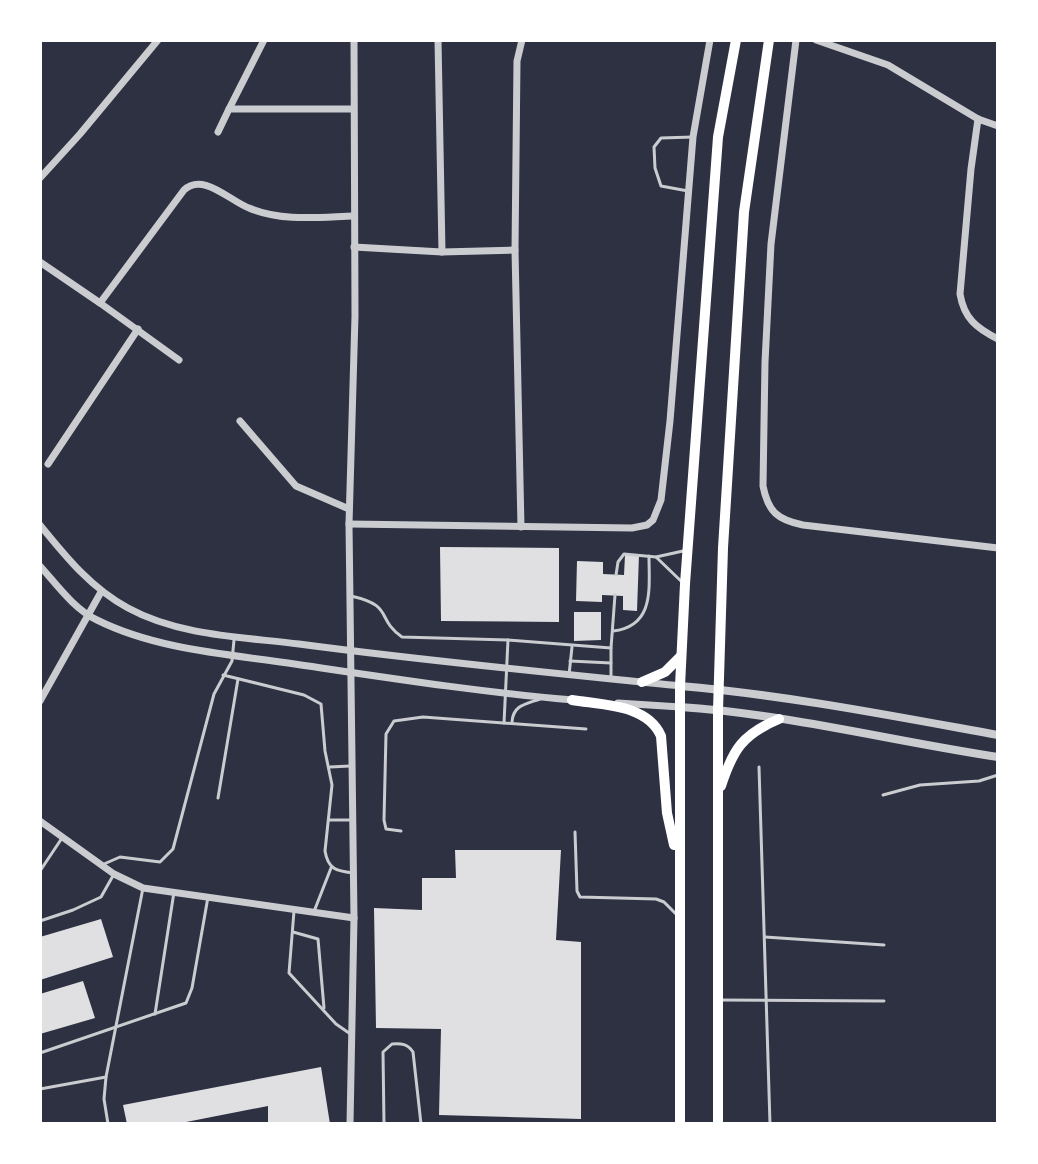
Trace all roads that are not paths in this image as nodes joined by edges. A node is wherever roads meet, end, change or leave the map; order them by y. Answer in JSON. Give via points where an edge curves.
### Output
{"nodes":[{"id":1,"x":158,"y":40,"type":"edge"},
{"id":2,"x":264,"y":40,"type":"edge"},
{"id":3,"x":354,"y":40,"type":"edge"},
{"id":4,"x":438,"y":40,"type":"edge"},
{"id":5,"x":522,"y":40,"type":"edge"},
{"id":6,"x":710,"y":40,"type":"edge"},
{"id":7,"x":736,"y":40,"type":"edge"},
{"id":8,"x":769,"y":40,"type":"edge"},
{"id":9,"x":796,"y":40,"type":"edge"},
{"id":10,"x":816,"y":40,"type":"edge"},
{"id":11,"x":229,"y":109,"type":"junction"},
{"id":12,"x":353,"y":109,"type":"junction"},
{"id":13,"x":978,"y":119,"type":"junction"},
{"id":14,"x":998,"y":126,"type":"edge"},
{"id":15,"x":218,"y":132,"type":"dead end"},
{"id":16,"x":693,"y":137,"type":"junction"},
{"id":17,"x":40,"y":178,"type":"edge"},
{"id":18,"x":690,"y":192,"type":"junction"},
{"id":19,"x":354,"y":216,"type":"junction"},
{"id":20,"x":354,"y":247,"type":"junction"},
{"id":21,"x":515,"y":250,"type":"junction"},
{"id":22,"x":442,"y":252,"type":"junction"},
{"id":23,"x":40,"y":262,"type":"edge"},
{"id":24,"x":100,"y":303,"type":"junction"},
{"id":25,"x":138,"y":329,"type":"junction"},
{"id":26,"x":998,"y":339,"type":"edge"},
{"id":27,"x":179,"y":360,"type":"dead end"},
{"id":28,"x":240,"y":421,"type":"dead end"},
{"id":29,"x":48,"y":464,"type":"dead end"},
{"id":30,"x":349,"y":509,"type":"junction"},
{"id":31,"x":349,"y":524,"type":"junction"},
{"id":32,"x":40,"y":525,"type":"edge"},
{"id":33,"x":521,"y":527,"type":"junction"},
{"id":34,"x":998,"y":548,"type":"edge"},
{"id":35,"x":687,"y":550,"type":"junction"},
{"id":36,"x":649,"y":556,"type":"junction"},
{"id":37,"x":656,"y":557,"type":"junction"},
{"id":38,"x":40,"y":566,"type":"edge"},
{"id":39,"x":616,"y":575,"type":"dead end"},
{"id":40,"x":685,"y":584,"type":"junction"},
{"id":41,"x":101,"y":592,"type":"junction"},
{"id":42,"x":615,"y":595,"type":"dead end"},
{"id":43,"x":349,"y":596,"type":"junction"},
{"id":44,"x":87,"y":614,"type":"junction"},
{"id":45,"x":613,"y":631,"type":"junction"},
{"id":46,"x":235,"y":636,"type":"junction"},
{"id":47,"x":508,"y":640,"type":"junction"},
{"id":48,"x":572,"y":645,"type":"junction"},
{"id":49,"x":611,"y":648,"type":"junction"},
{"id":50,"x":350,"y":651,"type":"junction"},
{"id":51,"x":233,"y":655,"type":"junction"},
{"id":52,"x":681,"y":656,"type":"junction"},
{"id":53,"x":570,"y":661,"type":"junction"},
{"id":54,"x":611,"y":663,"type":"junction"},
{"id":55,"x":506,"y":668,"type":"junction"},
{"id":56,"x":352,"y":673,"type":"junction"},
{"id":57,"x":223,"y":675,"type":"junction"},
{"id":58,"x":569,"y":675,"type":"junction"},
{"id":59,"x":238,"y":679,"type":"junction"},
{"id":60,"x":611,"y":679,"type":"junction"},
{"id":61,"x":642,"y":682,"type":"junction"},
{"id":62,"x":680,"y":686,"type":"junction"},
{"id":63,"x":718,"y":689,"type":"junction"},
{"id":64,"x":505,"y":694,"type":"junction"},
{"id":65,"x":543,"y":697,"type":"junction"},
{"id":66,"x":572,"y":700,"type":"junction"},
{"id":67,"x":40,"y":701,"type":"edge"},
{"id":68,"x":680,"y":707,"type":"junction"},
{"id":69,"x":718,"y":710,"type":"junction"},
{"id":70,"x":779,"y":719,"type":"junction"},
{"id":71,"x":504,"y":723,"type":"junction"},
{"id":72,"x":512,"y":724,"type":"junction"},
{"id":73,"x":586,"y":729,"type":"dead end"},
{"id":74,"x":998,"y":735,"type":"edge"},
{"id":75,"x":998,"y":757,"type":"edge"},
{"id":76,"x":353,"y":766,"type":"junction"},
{"id":77,"x":330,"y":767,"type":"junction"},
{"id":78,"x":759,"y":767,"type":"dead end"},
{"id":79,"x":998,"y":775,"type":"edge"},
{"id":80,"x":718,"y":794,"type":"junction"},
{"id":81,"x":883,"y":795,"type":"dead end"},
{"id":82,"x":218,"y":798,"type":"dead end"},
{"id":83,"x":329,"y":820,"type":"junction"},
{"id":84,"x":353,"y":820,"type":"junction"},
{"id":85,"x":40,"y":821,"type":"edge"},
{"id":86,"x":401,"y":831,"type":"dead end"},
{"id":87,"x":575,"y":832,"type":"dead end"},
{"id":88,"x":62,"y":838,"type":"junction"},
{"id":89,"x":102,"y":866,"type":"junction"},
{"id":90,"x":679,"y":867,"type":"junction"},
{"id":91,"x":331,"y":868,"type":"junction"},
{"id":92,"x":40,"y":871,"type":"edge"},
{"id":93,"x":354,"y":873,"type":"junction"},
{"id":94,"x":114,"y":874,"type":"junction"},
{"id":95,"x":143,"y":888,"type":"junction"},
{"id":96,"x":174,"y":892,"type":"junction"},
{"id":97,"x":208,"y":897,"type":"junction"},
{"id":98,"x":294,"y":909,"type":"junction"},
{"id":99,"x":315,"y":912,"type":"junction"},
{"id":100,"x":678,"y":917,"type":"junction"},
{"id":101,"x":354,"y":918,"type":"junction"},
{"id":102,"x":40,"y":921,"type":"edge"},
{"id":103,"x":293,"y":932,"type":"junction"},
{"id":104,"x":765,"y":937,"type":"junction"},
{"id":105,"x":884,"y":945,"type":"dead end"},
{"id":106,"x":718,"y":1000,"type":"junction"},
{"id":107,"x":767,"y":1000,"type":"junction"},
{"id":108,"x":884,"y":1001,"type":"dead end"},
{"id":109,"x":324,"y":1011,"type":"junction"},
{"id":110,"x":155,"y":1014,"type":"junction"},
{"id":111,"x":115,"y":1028,"type":"junction"},
{"id":112,"x":352,"y":1035,"type":"junction"},
{"id":113,"x":40,"y":1053,"type":"edge"},
{"id":114,"x":106,"y":1077,"type":"junction"},
{"id":115,"x":40,"y":1089,"type":"edge"},
{"id":116,"x":108,"y":1124,"type":"edge"},
{"id":117,"x":350,"y":1124,"type":"edge"},
{"id":118,"x":384,"y":1124,"type":"edge"},
{"id":119,"x":421,"y":1124,"type":"edge"},
{"id":120,"x":680,"y":1124,"type":"edge"},
{"id":121,"x":718,"y":1124,"type":"edge"},
{"id":122,"x":770,"y":1124,"type":"edge"}],
"edges":[{"from":1,"to":17,"type":"street"},
{"from":2,"to":11,"type":"street"},
{"from":3,"to":12,"type":"street"},
{"from":4,"to":22,"type":"street"},
{"from":5,"to":21,"type":"street","via":[[517,61]]},
{"from":6,"to":16,"type":"street"},
{"from":7,"to":35,"type":"main road","via":[[718,137]]},
{"from":8,"to":63,"type":"main road","via":[[744,212]]},
{"from":9,"to":34,"type":"street","via":[[777,184],[765,362],[766,503],[781,519],[803,525]]},
{"from":10,"to":13,"type":"street","via":[[888,65]]},
{"from":11,"to":12,"type":"street"},
{"from":11,"to":15,"type":"street"},
{"from":12,"to":19,"type":"street"},
{"from":13,"to":14,"type":"street"},
{"from":13,"to":26,"type":"street","via":[[960,294],[969,319]]},
{"from":16,"to":18,"type":"street"},
{"from":16,"to":18,"type":"lane","via":[[661,138],[654,147],[661,186]]},
{"from":18,"to":33,"type":"street","via":[[670,421],[661,500],[653,520],[632,528]]},
{"from":19,"to":20,"type":"street"},
{"from":19,"to":24,"type":"street","via":[[273,215],[241,205],[209,186],[190,184]]},
{"from":20,"to":22,"type":"street"},
{"from":20,"to":30,"type":"street"},
{"from":21,"to":22,"type":"street"},
{"from":21,"to":33,"type":"street"},
{"from":23,"to":24,"type":"street"},
{"from":24,"to":25,"type":"street"},
{"from":25,"to":27,"type":"street"},
{"from":25,"to":29,"type":"street"},
{"from":28,"to":30,"type":"street","via":[[296,486]]},
{"from":30,"to":31,"type":"street"},
{"from":31,"to":33,"type":"street"},
{"from":31,"to":43,"type":"street"},
{"from":32,"to":41,"type":"street"},
{"from":35,"to":37,"type":"lane"},
{"from":35,"to":40,"type":"main road"},
{"from":36,"to":37,"type":"lane"},
{"from":36,"to":39,"type":"lane","via":[[624,554]]},
{"from":36,"to":45,"type":"lane","via":[[645,611],[629,627]]},
{"from":37,"to":40,"type":"lane"},
{"from":38,"to":44,"type":"street"},
{"from":40,"to":52,"type":"main road"},
{"from":41,"to":44,"type":"street"},
{"from":41,"to":46,"type":"street","via":[[173,625]]},
{"from":42,"to":45,"type":"lane"},
{"from":43,"to":47,"type":"lane","via":[[382,608],[402,637]]},
{"from":43,"to":50,"type":"street"},
{"from":44,"to":51,"type":"street","via":[[118,629]]},
{"from":44,"to":67,"type":"street"},
{"from":45,"to":49,"type":"lane"},
{"from":46,"to":50,"type":"street"},
{"from":46,"to":51,"type":"lane"},
{"from":47,"to":48,"type":"lane"},
{"from":47,"to":55,"type":"lane"},
{"from":48,"to":49,"type":"lane"},
{"from":48,"to":53,"type":"lane"},
{"from":49,"to":54,"type":"lane"},
{"from":50,"to":55,"type":"street"},
{"from":50,"to":56,"type":"street"},
{"from":51,"to":56,"type":"street"},
{"from":51,"to":57,"type":"lane"},
{"from":52,"to":61,"type":"main road","via":[[665,672]]},
{"from":52,"to":62,"type":"main road"},
{"from":53,"to":54,"type":"lane"},
{"from":53,"to":58,"type":"lane"},
{"from":54,"to":60,"type":"lane"},
{"from":55,"to":58,"type":"street"},
{"from":55,"to":64,"type":"lane"},
{"from":56,"to":64,"type":"street"},
{"from":56,"to":76,"type":"street"},
{"from":57,"to":59,"type":"lane"},
{"from":57,"to":89,"type":"lane","via":[[173,849],[160,862],[120,857]]},
{"from":58,"to":60,"type":"street"},
{"from":59,"to":77,"type":"lane","via":[[317,700]]},
{"from":59,"to":82,"type":"lane"},
{"from":60,"to":61,"type":"street"},
{"from":61,"to":62,"type":"street"},
{"from":62,"to":63,"type":"street"},
{"from":62,"to":68,"type":"main road"},
{"from":63,"to":69,"type":"main road"},
{"from":63,"to":74,"type":"street"},
{"from":64,"to":65,"type":"street"},
{"from":64,"to":71,"type":"lane"},
{"from":65,"to":66,"type":"street"},
{"from":65,"to":72,"type":"lane","via":[[518,708]]},
{"from":66,"to":68,"type":"street"},
{"from":66,"to":90,"type":"main road","via":[[636,712],[657,726]]},
{"from":68,"to":69,"type":"street"},
{"from":68,"to":90,"type":"main road"},
{"from":69,"to":70,"type":"street"},
{"from":69,"to":80,"type":"main road"},
{"from":70,"to":75,"type":"street"},
{"from":70,"to":80,"type":"main road","via":[[746,738],[729,763]]},
{"from":71,"to":72,"type":"lane"},
{"from":71,"to":86,"type":"lane","via":[[423,717],[390,724],[384,820],[386,829]]},
{"from":72,"to":73,"type":"lane"},
{"from":76,"to":77,"type":"lane"},
{"from":76,"to":84,"type":"street"},
{"from":77,"to":83,"type":"lane"},
{"from":78,"to":104,"type":"lane"},
{"from":79,"to":81,"type":"lane"},
{"from":80,"to":106,"type":"main road"},
{"from":83,"to":84,"type":"lane"},
{"from":83,"to":91,"type":"lane","via":[[325,851]]},
{"from":84,"to":93,"type":"street"},
{"from":85,"to":88,"type":"street"},
{"from":87,"to":100,"type":"lane","via":[[580,897],[664,902]]},
{"from":88,"to":89,"type":"street"},
{"from":88,"to":92,"type":"lane"},
{"from":89,"to":94,"type":"street"},
{"from":90,"to":100,"type":"main road"},
{"from":91,"to":93,"type":"lane"},
{"from":91,"to":99,"type":"lane"},
{"from":93,"to":101,"type":"street"},
{"from":94,"to":95,"type":"street"},
{"from":94,"to":102,"type":"lane","via":[[101,897]]},
{"from":95,"to":96,"type":"street"},
{"from":95,"to":111,"type":"lane"},
{"from":96,"to":97,"type":"street"},
{"from":96,"to":110,"type":"lane"},
{"from":97,"to":98,"type":"street"},
{"from":97,"to":110,"type":"lane","via":[[190,997]]},
{"from":98,"to":99,"type":"street"},
{"from":98,"to":103,"type":"lane"},
{"from":99,"to":101,"type":"street"},
{"from":100,"to":120,"type":"main road"},
{"from":101,"to":112,"type":"street"},
{"from":103,"to":109,"type":"lane","via":[[289,973]]},
{"from":103,"to":109,"type":"lane","via":[[318,939]]},
{"from":104,"to":105,"type":"lane"},
{"from":104,"to":107,"type":"lane"},
{"from":106,"to":107,"type":"lane"},
{"from":106,"to":121,"type":"main road"},
{"from":107,"to":108,"type":"lane"},
{"from":107,"to":122,"type":"lane"},
{"from":109,"to":112,"type":"lane"},
{"from":110,"to":111,"type":"lane"},
{"from":111,"to":113,"type":"lane"},
{"from":111,"to":114,"type":"lane"},
{"from":112,"to":117,"type":"street"},
{"from":114,"to":115,"type":"lane"},
{"from":114,"to":116,"type":"lane"},
{"from":118,"to":119,"type":"lane","via":[[383,1052],[397,1044],[413,1052]]}]}
